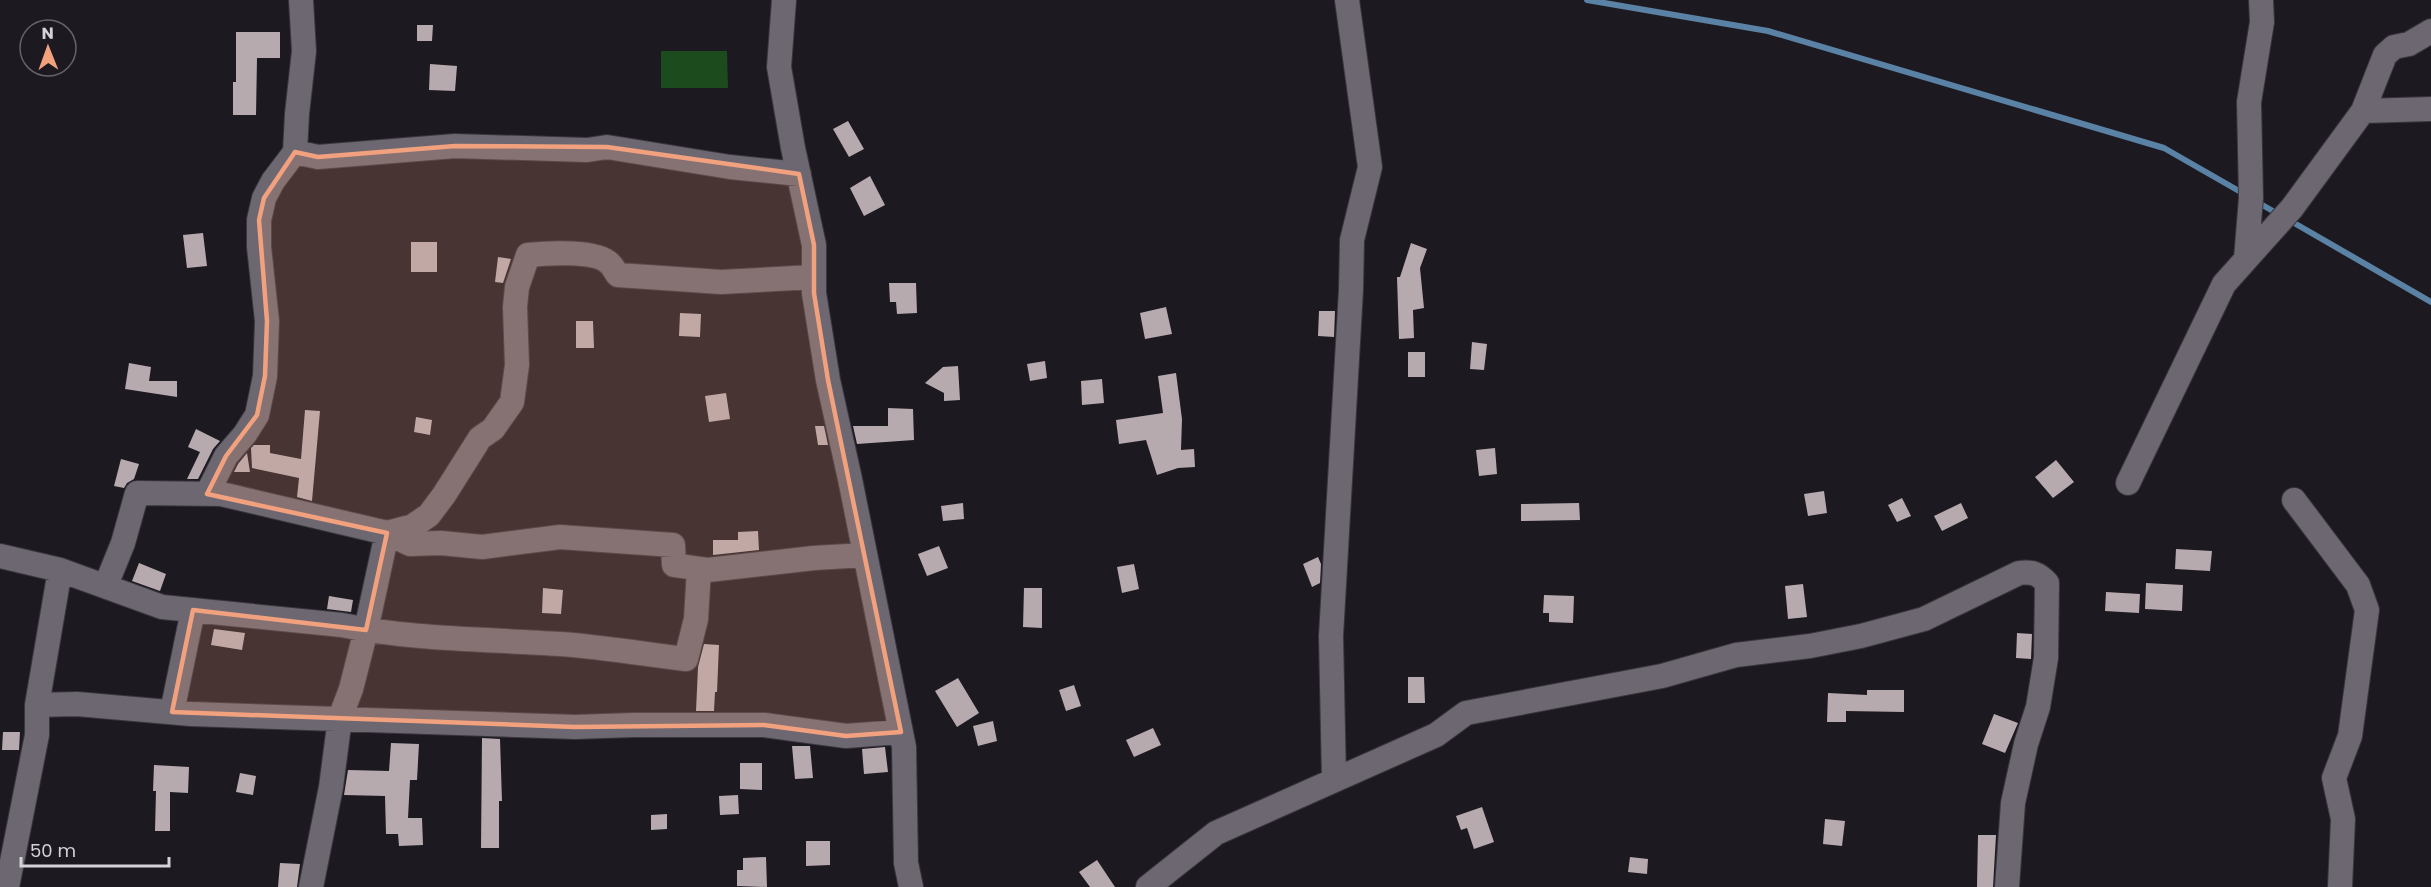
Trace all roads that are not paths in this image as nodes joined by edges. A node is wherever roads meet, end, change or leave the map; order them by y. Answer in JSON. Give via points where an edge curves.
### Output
{"nodes":[{"id":1,"x":301,"y":0,"type":"edge"},
{"id":2,"x":784,"y":0,"type":"edge"},
{"id":3,"x":1347,"y":0,"type":"edge"},
{"id":4,"x":2261,"y":0,"type":"edge"},
{"id":5,"x":2431,"y":31,"type":"edge"},
{"id":6,"x":2431,"y":110,"type":"edge"},
{"id":7,"x":2363,"y":111,"type":"junction"},
{"id":8,"x":295,"y":152,"type":"junction"},
{"id":9,"x":799,"y":174,"type":"junction"},
{"id":10,"x":2247,"y":259,"type":"junction"},
{"id":11,"x":814,"y":277,"type":"junction"},
{"id":12,"x":2128,"y":483,"type":"dead end"},
{"id":13,"x":207,"y":494,"type":"junction"},
{"id":14,"x":2294,"y":500,"type":"dead end"},
{"id":15,"x":387,"y":533,"type":"junction"},
{"id":16,"x":865,"y":555,"type":"junction"},
{"id":17,"x":0,"y":556,"type":"edge"},
{"id":18,"x":699,"y":568,"type":"junction"},
{"id":19,"x":60,"y":570,"type":"junction"},
{"id":20,"x":106,"y":585,"type":"junction"},
{"id":21,"x":193,"y":610,"type":"junction"},
{"id":22,"x":366,"y":630,"type":"junction"},
{"id":23,"x":37,"y":705,"type":"junction"},
{"id":24,"x":172,"y":712,"type":"junction"},
{"id":25,"x":340,"y":718,"type":"junction"},
{"id":26,"x":901,"y":732,"type":"junction"},
{"id":27,"x":1334,"y":780,"type":"junction"},
{"id":28,"x":8,"y":887,"type":"edge"},
{"id":29,"x":311,"y":887,"type":"edge"},
{"id":30,"x":911,"y":887,"type":"edge"},
{"id":31,"x":1148,"y":887,"type":"edge"},
{"id":32,"x":2007,"y":887,"type":"edge"},
{"id":33,"x":2340,"y":887,"type":"edge"}],
"edges":[{"from":1,"to":8,"type":"street","via":[[304,51]]},
{"from":2,"to":9,"type":"street","via":[[779,67]]},
{"from":3,"to":27,"type":"street","via":[[1370,167],[1352,240],[1331,636]]},
{"from":4,"to":10,"type":"street","via":[[2262,22],[2249,102],[2251,198]]},
{"from":5,"to":7,"type":"street","via":[[2385,55]]},
{"from":6,"to":7,"type":"street"},
{"from":7,"to":10,"type":"street","via":[[2292,208]]},
{"from":8,"to":9,"type":"street","via":[[318,157],[455,146],[587,150],[607,147]]},
{"from":8,"to":13,"type":"street","via":[[264,198],[259,220],[267,321],[265,376],[257,415],[226,456]]},
{"from":9,"to":11,"type":"street","via":[[814,245]]},
{"from":10,"to":12,"type":"street","via":[[2224,284]]},
{"from":11,"to":15,"type":"street","via":[[721,282],[670,280],[618,275],[608,261],[590,256],[558,252],[528,255],[517,287],[517,365],[512,402],[493,429],[480,438],[429,515],[413,526]]},
{"from":11,"to":16,"type":"street","via":[[828,380]]},
{"from":13,"to":15,"type":"street","via":[[230,495]]},
{"from":13,"to":20,"type":"street","via":[[137,493]]},
{"from":14,"to":33,"type":"street","via":[[2358,585],[2367,610],[2350,736],[2334,778],[2343,819]]},
{"from":15,"to":18,"type":"street","via":[[410,544],[482,547],[560,537],[673,545],[675,565]]},
{"from":15,"to":22,"type":"street"},
{"from":16,"to":18,"type":"street"},
{"from":16,"to":26,"type":"street"},
{"from":17,"to":19,"type":"street"},
{"from":18,"to":22,"type":"street","via":[[696,619],[686,659],[561,644]]},
{"from":19,"to":20,"type":"street"},
{"from":19,"to":23,"type":"street"},
{"from":20,"to":21,"type":"street","via":[[162,607]]},
{"from":21,"to":22,"type":"street"},
{"from":21,"to":24,"type":"street"},
{"from":22,"to":25,"type":"street"},
{"from":23,"to":24,"type":"street","via":[[77,704]]},
{"from":23,"to":28,"type":"street","via":[[37,735]]},
{"from":24,"to":25,"type":"street"},
{"from":25,"to":26,"type":"street","via":[[575,727],[764,725],[846,736]]},
{"from":25,"to":29,"type":"street"},
{"from":26,"to":30,"type":"street","via":[[906,862]]},
{"from":27,"to":31,"type":"street","via":[[1216,833]]},
{"from":27,"to":32,"type":"street","via":[[1436,735],[1466,713],[1662,676],[1736,655],[1861,636],[1924,619],[2028,572],[2047,583],[2046,657],[2038,707],[2013,803]]}]}
